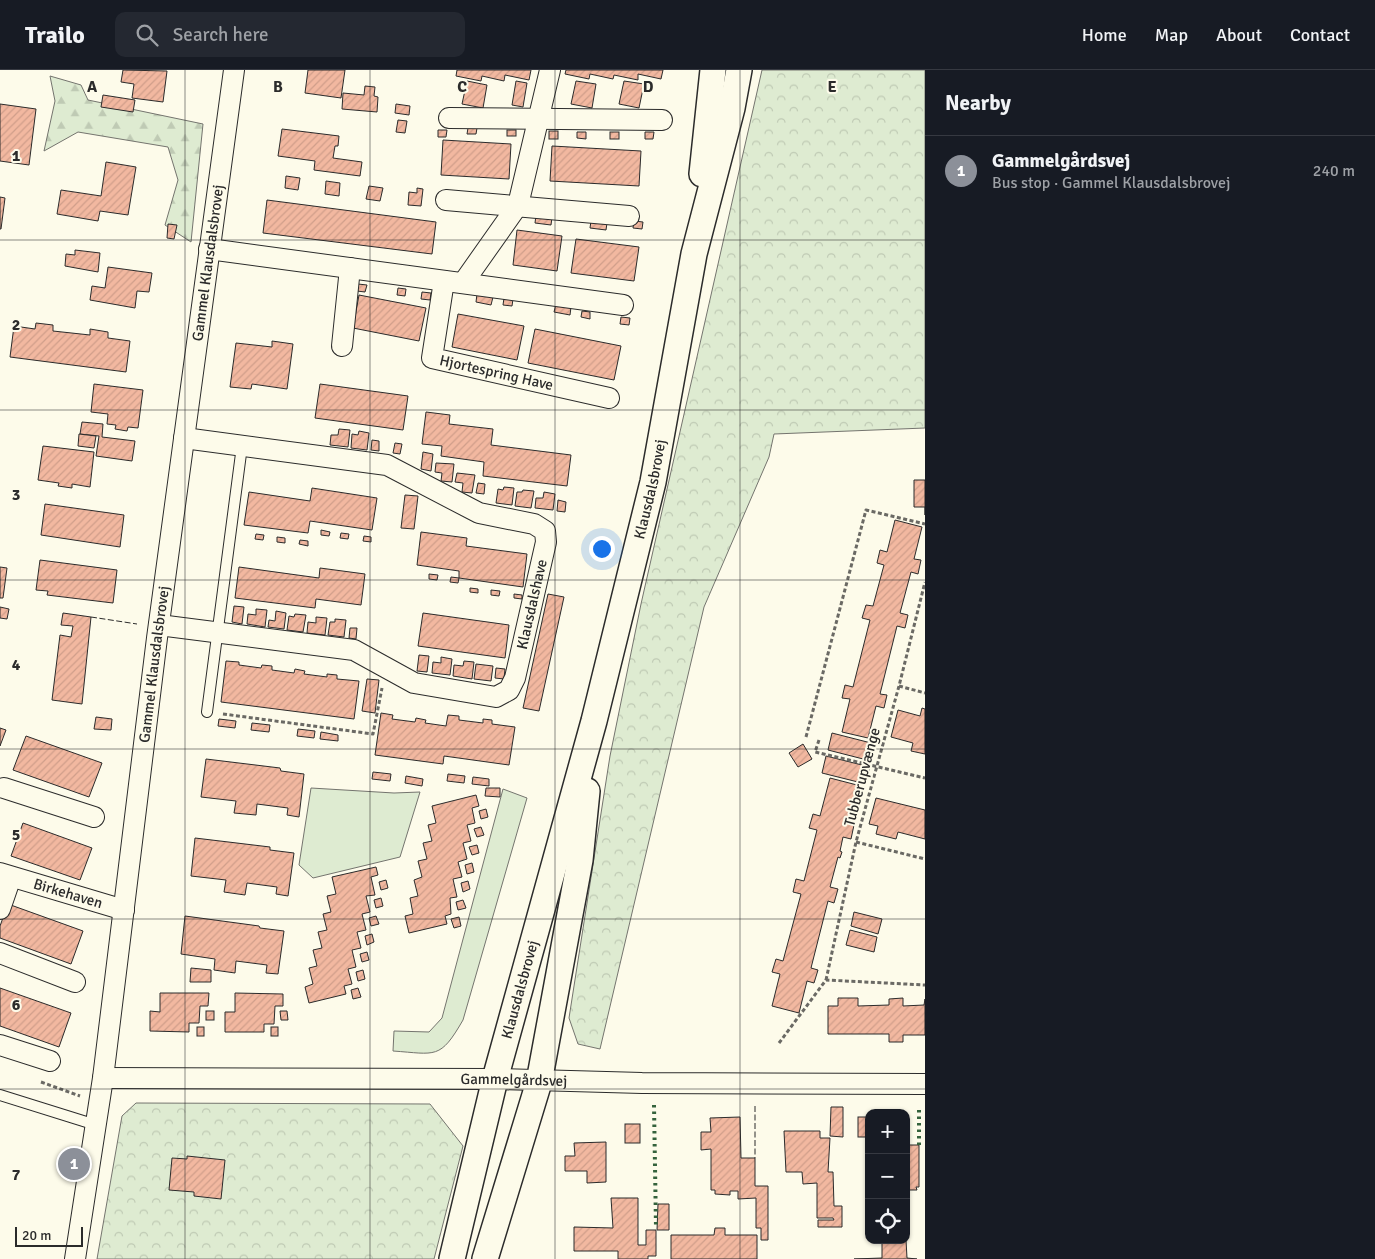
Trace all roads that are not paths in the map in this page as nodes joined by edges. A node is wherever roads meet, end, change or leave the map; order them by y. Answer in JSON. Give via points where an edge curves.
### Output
{"nodes":[{"id":1,"x":234,"y":70,"type":"edge"},
{"id":2,"x":550,"y":70,"type":"edge"},
{"id":3,"x":713,"y":70,"type":"edge"},
{"id":4,"x":739,"y":70,"type":"edge"},
{"id":5,"x":450,"y":118,"type":"dead end"},
{"id":6,"x":539,"y":118,"type":"junction"},
{"id":7,"x":662,"y":120,"type":"dead end"},
{"id":8,"x":446,"y":200,"type":"dead end"},
{"id":9,"x":518,"y":205,"type":"junction"},
{"id":10,"x":629,"y":216,"type":"dead end"},
{"id":11,"x":209,"y":249,"type":"junction"},
{"id":12,"x":694,"y":254,"type":"junction"},
{"id":13,"x":350,"y":268,"type":"junction"},
{"id":14,"x":453,"y":282,"type":"junction"},
{"id":15,"x":623,"y":305,"type":"dead end"},
{"id":16,"x":342,"y":346,"type":"dead end"},
{"id":17,"x":609,"y":398,"type":"dead end"},
{"id":18,"x":184,"y":438,"type":"junction"},
{"id":19,"x":242,"y":446,"type":"junction"},
{"id":20,"x":159,"y":625,"type":"junction"},
{"id":21,"x":218,"y":632,"type":"junction"},
{"id":22,"x":207,"y":712,"type":"road end"},
{"id":23,"x":594,"y":722,"type":"junction"},
{"id":24,"x":1,"y":791,"type":"edge"},
{"id":25,"x":94,"y":817,"type":"dead end"},
{"id":26,"x":6,"y":875,"type":"edge"},
{"id":27,"x":0,"y":909,"type":"edge"},
{"id":28,"x":124,"y":910,"type":"junction"},
{"id":29,"x":0,"y":953,"type":"edge"},
{"id":30,"x":75,"y":982,"type":"dead end"},
{"id":31,"x":0,"y":1045,"type":"edge"},
{"id":32,"x":50,"y":1061,"type":"dead end"},
{"id":33,"x":103,"y":1078,"type":"junction"},
{"id":34,"x":495,"y":1079,"type":"junction"},
{"id":35,"x":539,"y":1082,"type":"junction"},
{"id":36,"x":925,"y":1084,"type":"edge"},
{"id":37,"x":0,"y":1095,"type":"edge"},
{"id":38,"x":96,"y":1125,"type":"junction"},
{"id":39,"x":75,"y":1259,"type":"edge"},
{"id":40,"x":452,"y":1259,"type":"edge"},
{"id":41,"x":485,"y":1259,"type":"edge"}],
"edges":[{"from":1,"to":11,"type":"street","name":"Gammel Klausdalsbrovej"},
{"from":2,"to":6,"type":"street","name":"Hjortespring Have"},
{"from":3,"to":12,"type":"street","name":"Klausdalsbrovej"},
{"from":4,"to":12,"type":"street","name":"Klausdalsbrovej"},
{"from":5,"to":6,"type":"street"},
{"from":6,"to":7,"type":"street"},
{"from":6,"to":9,"type":"street","name":"Hjortespring Have"},
{"from":8,"to":9,"type":"street"},
{"from":9,"to":10,"type":"street"},
{"from":9,"to":14,"type":"street","name":"Hjortespring Have"},
{"from":11,"to":13,"type":"street"},
{"from":11,"to":18,"type":"street","name":"Gammel Klausdalsbrovej"},
{"from":12,"to":23,"type":"street","name":"Klausdalsbrovej","via":[[652,482]]},
{"from":13,"to":14,"type":"street"},
{"from":13,"to":16,"type":"street"},
{"from":14,"to":15,"type":"street"},
{"from":14,"to":17,"type":"street","name":"Hjortespring Have","via":[[432,358]]},
{"from":18,"to":19,"type":"street","name":"Klausdalshave"},
{"from":18,"to":20,"type":"street","name":"Gammel Klausdalsbrovej"},
{"from":19,"to":21,"type":"lane"},
{"from":19,"to":21,"type":"street","name":"Klausdalshave","via":[[387,465],[479,513],[534,524],[545,531],[546,542],[515,678],[509,690],[496,696],[414,683],[354,650]]},
{"from":20,"to":21,"type":"street","name":"Klausdalshave"},
{"from":20,"to":28,"type":"street","name":"Gammel Klausdalsbrovej"},
{"from":21,"to":22,"type":"lane"},
{"from":23,"to":34,"type":"street","name":"Klausdalsbrovej"},
{"from":23,"to":35,"type":"street","name":"Klausdalsbrovej","via":[[580,860]]},
{"from":24,"to":25,"type":"street"},
{"from":26,"to":27,"type":"street","name":"Birkehaven"},
{"from":26,"to":28,"type":"street","name":"Birkehaven"},
{"from":28,"to":33,"type":"street","name":"Gammel Klausdalsbrovej"},
{"from":29,"to":30,"type":"street"},
{"from":31,"to":32,"type":"street"},
{"from":33,"to":34,"type":"street","name":"Gammelgårdsvej"},
{"from":33,"to":38,"type":"street","name":"Gammel Klausdalsbrovej"},
{"from":34,"to":35,"type":"street","name":"Gammelgårdsvej"},
{"from":34,"to":40,"type":"street","name":"Klausdalsbrovej"},
{"from":35,"to":36,"type":"street","name":"Gammelgårdsvej"},
{"from":35,"to":41,"type":"street","name":"Klausdalsbrovej"},
{"from":37,"to":38,"type":"lane"},
{"from":38,"to":39,"type":"street","name":"Gammel Klausdalsbrovej"}]}
